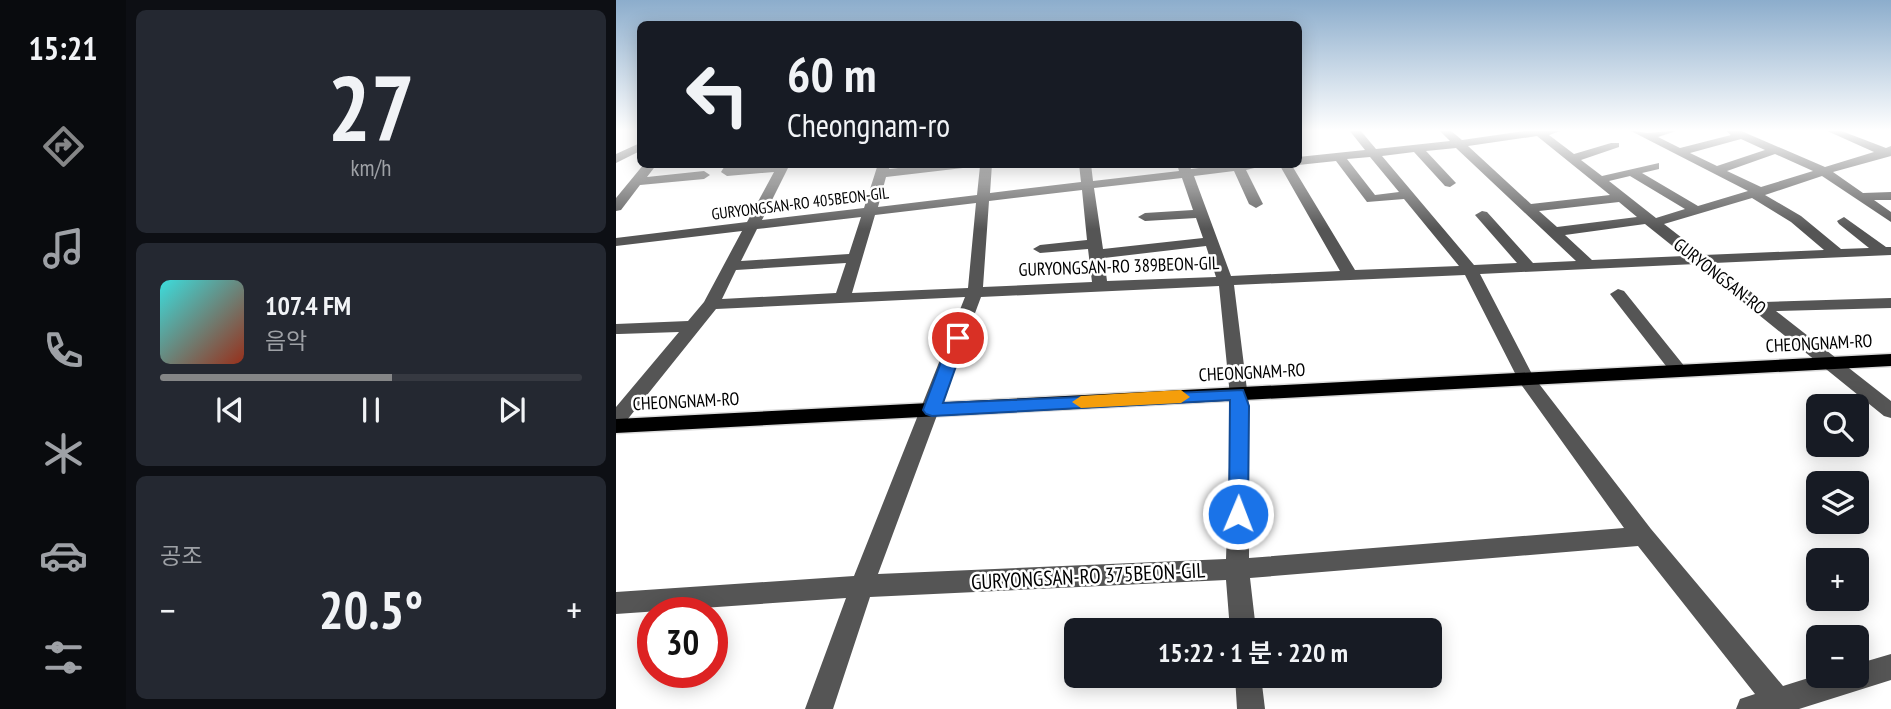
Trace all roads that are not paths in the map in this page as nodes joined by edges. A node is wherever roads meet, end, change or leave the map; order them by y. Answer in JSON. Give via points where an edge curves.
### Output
{"nodes":[{"id":1,"x":1344,"y":163,"type":"edge"},
{"id":2,"x":1382,"y":163,"type":"edge"},
{"id":3,"x":1431,"y":163,"type":"edge"},
{"id":4,"x":1480,"y":163,"type":"edge"},
{"id":5,"x":1577,"y":163,"type":"edge"},
{"id":6,"x":1702,"y":163,"type":"edge"},
{"id":7,"x":1737,"y":163,"type":"edge"},
{"id":8,"x":1805,"y":163,"type":"edge"},
{"id":9,"x":1850,"y":163,"type":"edge"},
{"id":10,"x":1655,"y":166,"type":"dead end"},
{"id":11,"x":648,"y":168,"type":"edge"},
{"id":12,"x":730,"y":168,"type":"edge"},
{"id":13,"x":764,"y":168,"type":"edge"},
{"id":14,"x":782,"y":168,"type":"edge"},
{"id":15,"x":901,"y":168,"type":"edge"},
{"id":16,"x":986,"y":168,"type":"edge"},
{"id":17,"x":1086,"y":168,"type":"edge"},
{"id":18,"x":1211,"y":168,"type":"edge"},
{"id":19,"x":1238,"y":168,"type":"edge"},
{"id":20,"x":1287,"y":168,"type":"edge"},
{"id":21,"x":882,"y":169,"type":"edge"},
{"id":22,"x":1184,"y":169,"type":"edge"},
{"id":23,"x":1717,"y":170,"type":"junction"},
{"id":24,"x":1823,"y":171,"type":"junction"},
{"id":25,"x":1632,"y":172,"type":"junction"},
{"id":26,"x":704,"y":175,"type":"dead end"},
{"id":27,"x":1599,"y":180,"type":"junction"},
{"id":28,"x":636,"y":182,"type":"junction"},
{"id":29,"x":1450,"y":183,"type":"dead end"},
{"id":30,"x":1088,"y":186,"type":"junction"},
{"id":31,"x":1757,"y":193,"type":"junction"},
{"id":32,"x":1408,"y":195,"type":"junction"},
{"id":33,"x":1891,"y":196,"type":"edge"},
{"id":34,"x":1861,"y":197,"type":"junction"},
{"id":35,"x":1621,"y":198,"type":"junction"},
{"id":36,"x":983,"y":199,"type":"junction"},
{"id":37,"x":1256,"y":204,"type":"dead end"},
{"id":38,"x":616,"y":207,"type":"edge"},
{"id":39,"x":1528,"y":208,"type":"junction"},
{"id":40,"x":1696,"y":211,"type":"junction"},
{"id":41,"x":868,"y":212,"type":"junction"},
{"id":42,"x":1201,"y":214,"type":"junction"},
{"id":43,"x":1482,"y":215,"type":"dead end"},
{"id":44,"x":1145,"y":218,"type":"dead end"},
{"id":45,"x":1891,"y":218,"type":"edge"},
{"id":46,"x":1651,"y":221,"type":"junction"},
{"id":47,"x":1844,"y":221,"type":"dead end"},
{"id":48,"x":751,"y":226,"type":"junction"},
{"id":49,"x":1554,"y":232,"type":"junction"},
{"id":50,"x":1211,"y":241,"type":"junction"},
{"id":51,"x":616,"y":242,"type":"edge"},
{"id":52,"x":1040,"y":249,"type":"dead end"},
{"id":53,"x":1096,"y":249,"type":"junction"},
{"id":54,"x":1887,"y":251,"type":"edge"},
{"id":55,"x":1837,"y":253,"type":"junction"},
{"id":56,"x":854,"y":258,"type":"junction"},
{"id":57,"x":1699,"y":259,"type":"junction"},
{"id":58,"x":1588,"y":264,"type":"junction"},
{"id":59,"x":730,"y":266,"type":"junction"},
{"id":60,"x":1529,"y":267,"type":"junction"},
{"id":61,"x":1470,"y":270,"type":"junction"},
{"id":62,"x":1350,"y":275,"type":"junction"},
{"id":63,"x":1226,"y":282,"type":"junction"},
{"id":64,"x":1100,"y":285,"type":"junction"},
{"id":65,"x":975,"y":292,"type":"junction"},
{"id":66,"x":1618,"y":294,"type":"dead end"},
{"id":67,"x":843,"y":296,"type":"junction"},
{"id":68,"x":711,"y":303,"type":"junction"},
{"id":69,"x":1891,"y":303,"type":"edge"},
{"id":70,"x":1759,"y":307,"type":"junction"},
{"id":71,"x":693,"y":326,"type":"junction"},
{"id":72,"x":618,"y":329,"type":"dead end"},
{"id":73,"x":1891,"y":360,"type":"edge"},
{"id":74,"x":1829,"y":363,"type":"junction"},
{"id":75,"x":1679,"y":371,"type":"junction"},
{"id":76,"x":1526,"y":379,"type":"junction"},
{"id":77,"x":1237,"y":394,"type":"junction"},
{"id":78,"x":932,"y":410,"type":"junction"},
{"id":79,"x":1891,"y":411,"type":"edge"},
{"id":80,"x":616,"y":420,"type":"edge"},
{"id":81,"x":616,"y":426,"type":"edge"},
{"id":82,"x":1643,"y":536,"type":"junction"},
{"id":83,"x":1237,"y":569,"type":"junction"},
{"id":84,"x":862,"y":586,"type":"junction"},
{"id":85,"x":616,"y":603,"type":"edge"},
{"id":86,"x":1242,"y":618,"type":"edge"},
{"id":87,"x":1891,"y":667,"type":"edge"},
{"id":88,"x":1249,"y":688,"type":"edge"},
{"id":89,"x":1781,"y":705,"type":"edge"},
{"id":90,"x":819,"y":709,"type":"edge"},
{"id":91,"x":1251,"y":709,"type":"edge"},
{"id":92,"x":1750,"y":709,"type":"edge"}],
"edges":[{"from":1,"to":32,"type":"street","via":[[1372,199]]},
{"from":2,"to":32,"type":"street"},
{"from":3,"to":29,"type":"street"},
{"from":4,"to":39,"type":"street"},
{"from":5,"to":27,"type":"street","name":"GURYONGSAN-RO"},
{"from":6,"to":23,"type":"street"},
{"from":7,"to":23,"type":"street"},
{"from":8,"to":24,"type":"street"},
{"from":9,"to":24,"type":"street"},
{"from":10,"to":25,"type":"street"},
{"from":11,"to":28,"type":"street"},
{"from":12,"to":13,"type":"street","via":[[727,172]]},
{"from":14,"to":48,"type":"street"},
{"from":15,"to":21,"type":"street"},
{"from":16,"to":36,"type":"street"},
{"from":17,"to":30,"type":"street"},
{"from":18,"to":22,"type":"street","name":"GURYONGSAN-RO 405BEON-GIL"},
{"from":19,"to":37,"type":"street"},
{"from":20,"to":62,"type":"street"},
{"from":21,"to":41,"type":"street"},
{"from":22,"to":30,"type":"street","name":"GURYONGSAN-RO 405BEON-GIL"},
{"from":22,"to":42,"type":"street"},
{"from":23,"to":31,"type":"street"},
{"from":24,"to":31,"type":"street"},
{"from":24,"to":34,"type":"street"},
{"from":25,"to":27,"type":"street"},
{"from":25,"to":40,"type":"street"},
{"from":26,"to":28,"type":"street"},
{"from":27,"to":35,"type":"street","name":"GURYONGSAN-RO"},
{"from":28,"to":38,"type":"street"},
{"from":30,"to":36,"type":"street","name":"GURYONGSAN-RO 405BEON-GIL"},
{"from":30,"to":53,"type":"street"},
{"from":31,"to":40,"type":"street"},
{"from":31,"to":55,"type":"street"},
{"from":32,"to":61,"type":"street"},
{"from":33,"to":34,"type":"street"},
{"from":34,"to":45,"type":"street"},
{"from":35,"to":39,"type":"street"},
{"from":35,"to":46,"type":"street","name":"GURYONGSAN-RO"},
{"from":36,"to":41,"type":"street","name":"GURYONGSAN-RO 405BEON-GIL"},
{"from":36,"to":65,"type":"street"},
{"from":39,"to":49,"type":"street"},
{"from":40,"to":46,"type":"street"},
{"from":41,"to":48,"type":"street","name":"GURYONGSAN-RO 405BEON-GIL"},
{"from":41,"to":56,"type":"street"},
{"from":42,"to":44,"type":"street"},
{"from":42,"to":50,"type":"street"},
{"from":43,"to":60,"type":"street"},
{"from":46,"to":49,"type":"street"},
{"from":46,"to":57,"type":"street","name":"GURYONGSAN-RO"},
{"from":47,"to":54,"type":"street"},
{"from":48,"to":51,"type":"street","name":"GURYONGSAN-RO 405BEON-GIL"},
{"from":48,"to":59,"type":"street"},
{"from":49,"to":58,"type":"street"},
{"from":50,"to":53,"type":"street"},
{"from":50,"to":63,"type":"street"},
{"from":52,"to":53,"type":"street"},
{"from":53,"to":64,"type":"street"},
{"from":54,"to":55,"type":"street","name":"GURYONGSAN-RO 389BEON-GIL"},
{"from":55,"to":57,"type":"street","name":"GURYONGSAN-RO 389BEON-GIL"},
{"from":56,"to":59,"type":"street"},
{"from":56,"to":67,"type":"street"},
{"from":57,"to":58,"type":"street","name":"GURYONGSAN-RO 389BEON-GIL"},
{"from":57,"to":70,"type":"street","name":"GURYONGSAN-RO"},
{"from":58,"to":60,"type":"street","name":"GURYONGSAN-RO 389BEON-GIL"},
{"from":59,"to":68,"type":"street"},
{"from":60,"to":61,"type":"street","name":"GURYONGSAN-RO 389BEON-GIL"},
{"from":61,"to":62,"type":"street","name":"GURYONGSAN-RO 389BEON-GIL"},
{"from":61,"to":76,"type":"street"},
{"from":62,"to":63,"type":"street","name":"GURYONGSAN-RO 389BEON-GIL"},
{"from":63,"to":64,"type":"street","name":"GURYONGSAN-RO 389BEON-GIL"},
{"from":63,"to":77,"type":"street"},
{"from":64,"to":65,"type":"street","name":"GURYONGSAN-RO 389BEON-GIL"},
{"from":65,"to":67,"type":"street","name":"GURYONGSAN-RO 389BEON-GIL"},
{"from":65,"to":78,"type":"street"},
{"from":66,"to":75,"type":"street"},
{"from":67,"to":68,"type":"street","name":"GURYONGSAN-RO 389BEON-GIL"},
{"from":68,"to":71,"type":"street"},
{"from":69,"to":70,"type":"street","name":"CHEONGNAM-RO"},
{"from":70,"to":74,"type":"street","name":"GURYONGSAN-RO"},
{"from":71,"to":72,"type":"street"},
{"from":71,"to":80,"type":"street"},
{"from":73,"to":74,"type":"main road","name":"CHEONGNAM-RO"},
{"from":74,"to":75,"type":"main road","name":"CHEONGNAM-RO"},
{"from":74,"to":79,"type":"street","name":"GURYONGSAN-RO"},
{"from":75,"to":76,"type":"main road","name":"CHEONGNAM-RO"},
{"from":76,"to":77,"type":"main road","name":"CHEONGNAM-RO"},
{"from":76,"to":82,"type":"street"},
{"from":77,"to":78,"type":"main road","name":"CHEONGNAM-RO"},
{"from":77,"to":83,"type":"street"},
{"from":78,"to":81,"type":"main road","name":"CHEONGNAM-RO"},
{"from":78,"to":84,"type":"street"},
{"from":82,"to":83,"type":"street","name":"GURYONGSAN-RO 375BEON-GIL"},
{"from":82,"to":89,"type":"street"},
{"from":83,"to":84,"type":"street","name":"GURYONGSAN-RO 375BEON-GIL"},
{"from":83,"to":86,"type":"street"},
{"from":84,"to":85,"type":"street","name":"GURYONGSAN-RO 375BEON-GIL"},
{"from":84,"to":90,"type":"street"},
{"from":87,"to":89,"type":"street"},
{"from":88,"to":91,"type":"street"},
{"from":89,"to":92,"type":"street"}]}
